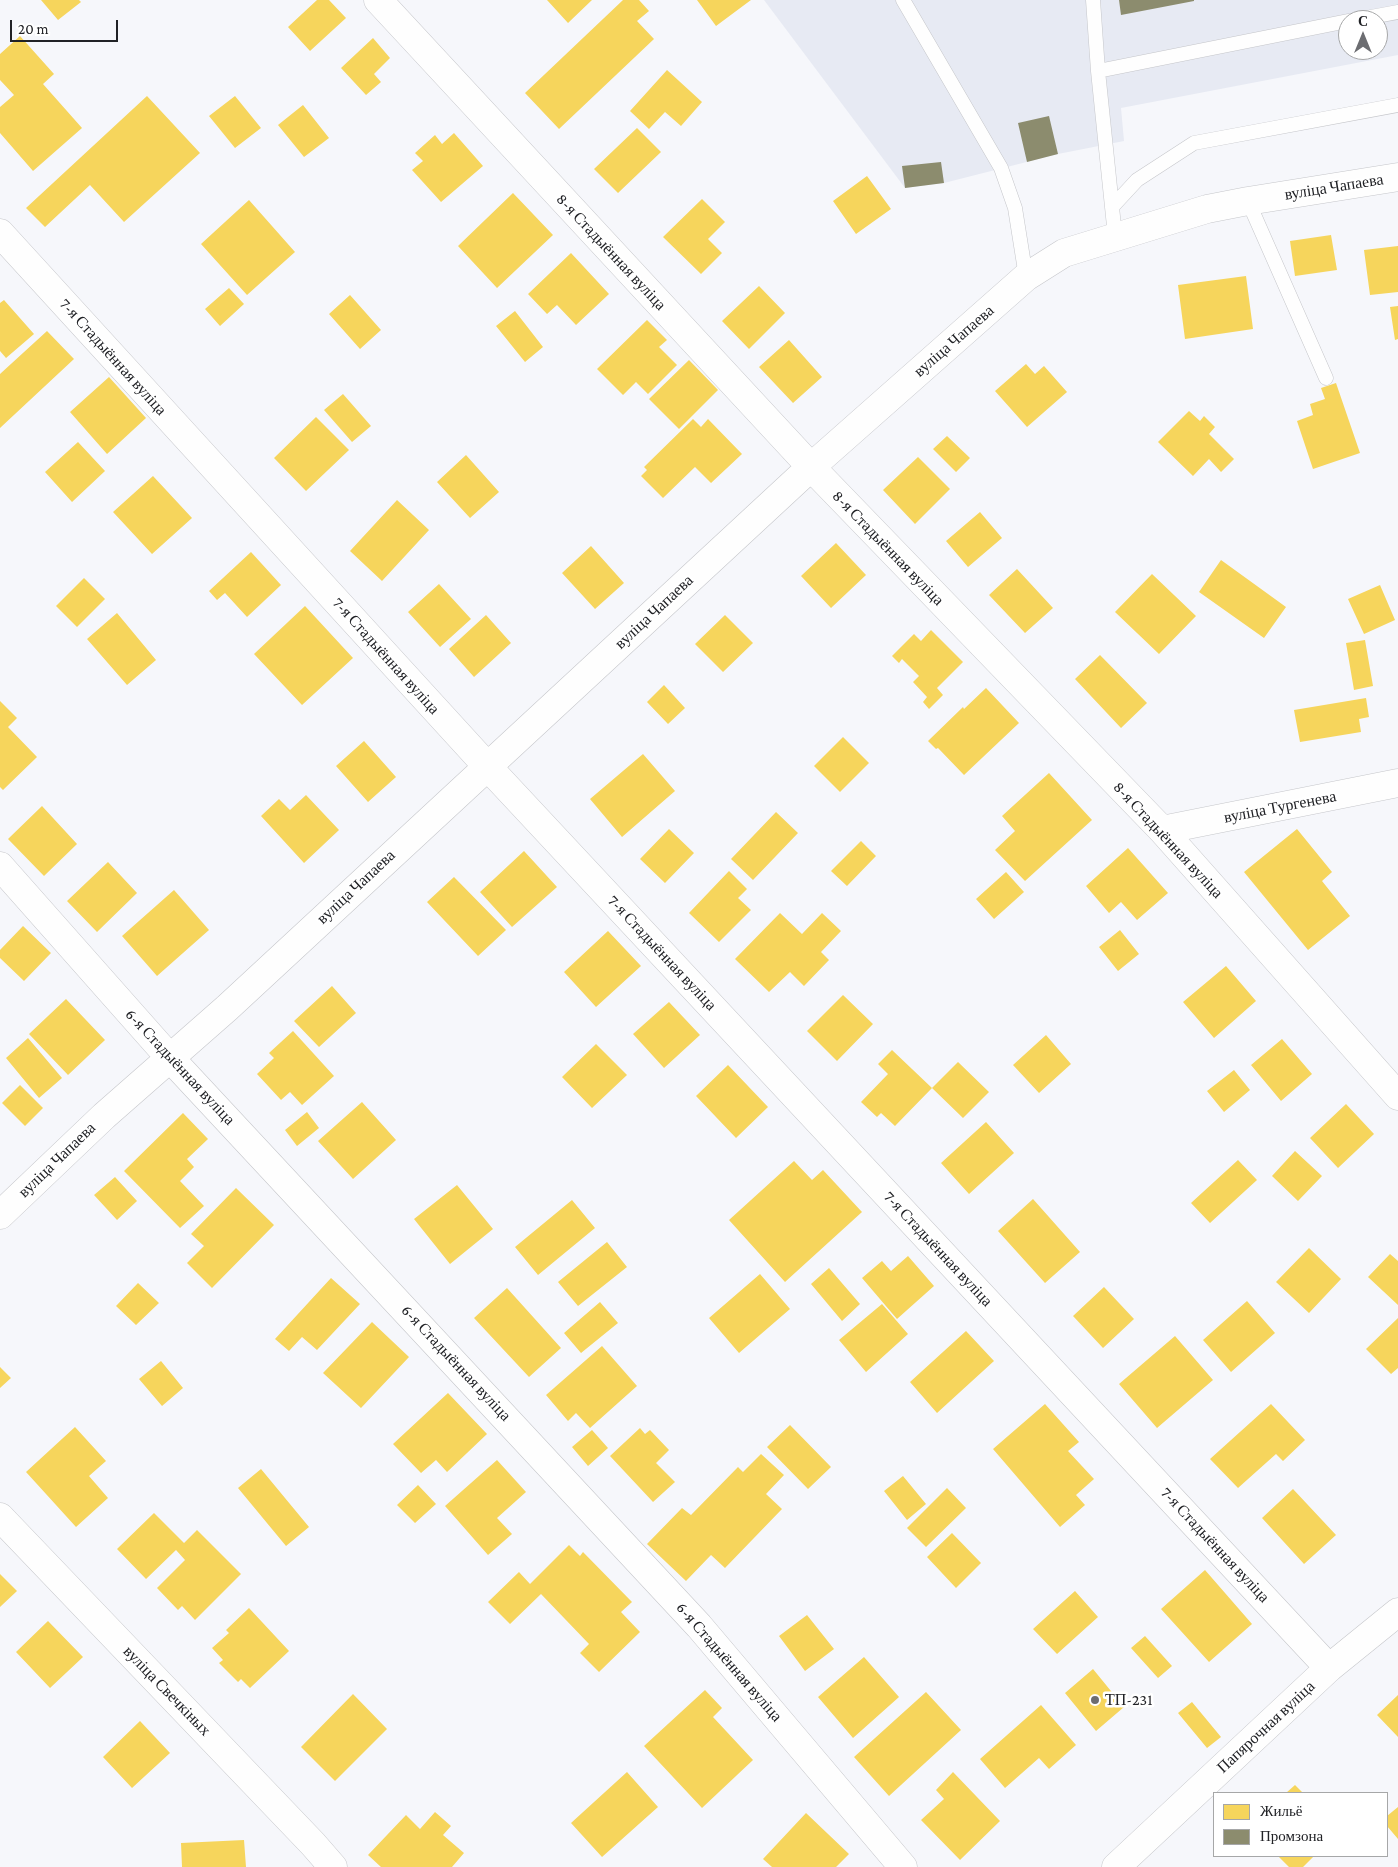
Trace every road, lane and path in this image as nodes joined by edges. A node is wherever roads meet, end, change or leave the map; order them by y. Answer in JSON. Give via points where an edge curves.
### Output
{"nodes":[{"id":1,"x":378,"y":0,"type":"edge"},
{"id":2,"x":903,"y":0,"type":"edge"},
{"id":3,"x":1093,"y":0,"type":"edge"},
{"id":4,"x":1338,"y":24,"type":"edge"},
{"id":5,"x":1098,"y":71,"type":"junction"},
{"id":6,"x":1398,"y":105,"type":"edge"},
{"id":7,"x":1398,"y":177,"type":"edge"},
{"id":8,"x":1248,"y":201,"type":"junction"},
{"id":9,"x":1112,"y":207,"type":"junction"},
{"id":10,"x":0,"y":233,"type":"edge"},
{"id":11,"x":1115,"y":236,"type":"junction"},
{"id":12,"x":1026,"y":277,"type":"junction"},
{"id":13,"x":1326,"y":378,"type":"dead end"},
{"id":14,"x":810,"y":467,"type":"junction"},
{"id":15,"x":487,"y":766,"type":"junction"},
{"id":16,"x":1398,"y":783,"type":"edge"},
{"id":17,"x":1162,"y":830,"type":"junction"},
{"id":18,"x":0,"y":866,"type":"edge"},
{"id":19,"x":170,"y":1058,"type":"junction"},
{"id":20,"x":1398,"y":1096,"type":"edge"},
{"id":21,"x":0,"y":1215,"type":"edge"},
{"id":22,"x":0,"y":1517,"type":"edge"},
{"id":23,"x":1398,"y":1612,"type":"edge"},
{"id":24,"x":1329,"y":1668,"type":"junction"},
{"id":25,"x":333,"y":1867,"type":"edge"},
{"id":26,"x":903,"y":1867,"type":"edge"},
{"id":27,"x":1116,"y":1867,"type":"edge"}],
"edges":[{"from":1,"to":14,"type":"street","name":"8-я Стадыённая вуліца"},
{"from":2,"to":12,"type":"lane","via":[[1002,168],[1015,208]]},
{"from":3,"to":5,"type":"lane"},
{"from":4,"to":5,"type":"lane"},
{"from":5,"to":9,"type":"lane"},
{"from":6,"to":9,"type":"lane","via":[[1194,143],[1137,180]]},
{"from":7,"to":8,"type":"street","name":"вуліца Чапаева"},
{"from":8,"to":11,"type":"street","name":"вуліца Чапаева","via":[[1207,209]]},
{"from":8,"to":13,"type":"lane"},
{"from":9,"to":11,"type":"lane"},
{"from":10,"to":15,"type":"street","name":"7-я Стадыённая вуліца"},
{"from":11,"to":12,"type":"street","name":"вуліца Чапаева","via":[[1064,253]]},
{"from":12,"to":14,"type":"street","name":"вуліца Чапаева"},
{"from":14,"to":15,"type":"street","name":"вуліца Чапаева"},
{"from":14,"to":17,"type":"street","name":"8-я Стадыённая вуліца"},
{"from":15,"to":19,"type":"street","name":"вуліца Чапаева"},
{"from":15,"to":24,"type":"street","name":"7-я Стадыённая вуліца"},
{"from":16,"to":17,"type":"street","name":"вуліца Тургенева"},
{"from":17,"to":20,"type":"street","name":"8-я Стадыённая вуліца"},
{"from":18,"to":19,"type":"street","name":"6-я Стадыённая вуліца"},
{"from":19,"to":21,"type":"street","name":"вуліца Чапаева"},
{"from":19,"to":26,"type":"street","name":"6-я Стадыённая вуліца","via":[[699,1626]]},
{"from":22,"to":25,"type":"street","name":"вуліца Свечкіных"},
{"from":23,"to":24,"type":"street","name":"Папярочная вуліца"},
{"from":24,"to":27,"type":"street","name":"Папярочная вуліца"}]}
